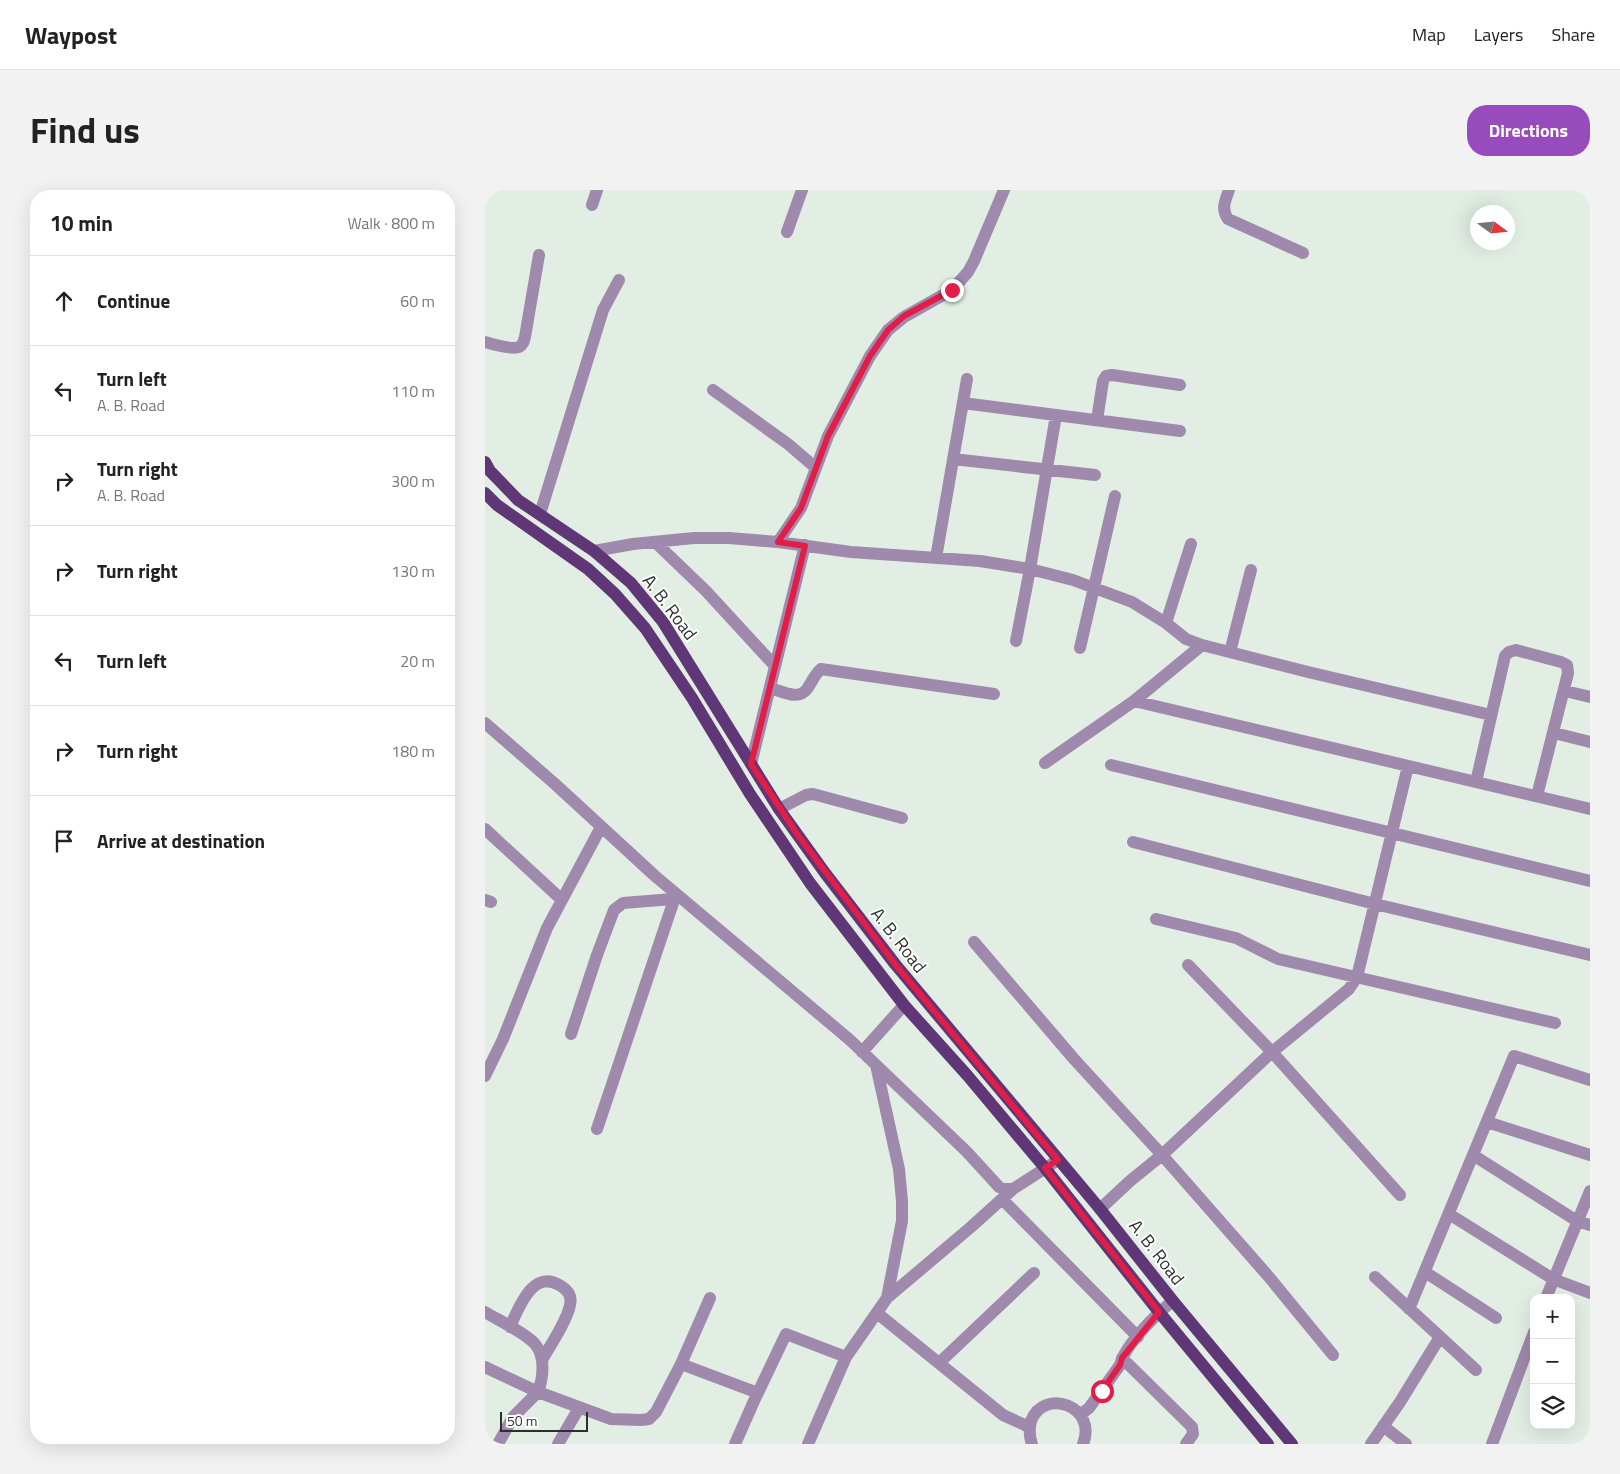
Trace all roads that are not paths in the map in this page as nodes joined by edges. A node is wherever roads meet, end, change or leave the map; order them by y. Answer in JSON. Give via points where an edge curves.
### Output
{"nodes":[{"id":1,"x":597,"y":190,"type":"edge"},
{"id":2,"x":802,"y":190,"type":"edge"},
{"id":3,"x":1003,"y":190,"type":"edge"},
{"id":4,"x":1229,"y":190,"type":"edge"},
{"id":5,"x":592,"y":205,"type":"dead end"},
{"id":6,"x":787,"y":232,"type":"dead end"},
{"id":7,"x":1303,"y":253,"type":"dead end"},
{"id":8,"x":539,"y":255,"type":"dead end"},
{"id":9,"x":619,"y":280,"type":"dead end"},
{"id":10,"x":485,"y":342,"type":"edge"},
{"id":11,"x":967,"y":379,"type":"dead end"},
{"id":12,"x":1180,"y":385,"type":"dead end"},
{"id":13,"x":713,"y":390,"type":"dead end"},
{"id":14,"x":963,"y":403,"type":"junction"},
{"id":15,"x":1056,"y":415,"type":"junction"},
{"id":16,"x":1097,"y":420,"type":"junction"},
{"id":17,"x":1180,"y":431,"type":"dead end"},
{"id":18,"x":953,"y":459,"type":"junction"},
{"id":19,"x":485,"y":462,"type":"edge"},
{"id":20,"x":816,"y":468,"type":"junction"},
{"id":21,"x":1047,"y":470,"type":"junction"},
{"id":22,"x":1095,"y":475,"type":"dead end"},
{"id":23,"x":485,"y":493,"type":"edge"},
{"id":24,"x":1115,"y":496,"type":"dead end"},
{"id":25,"x":540,"y":514,"type":"junction"},
{"id":26,"x":655,"y":542,"type":"junction"},
{"id":27,"x":778,"y":542,"type":"junction"},
{"id":28,"x":1191,"y":544,"type":"dead end"},
{"id":29,"x":805,"y":546,"type":"junction"},
{"id":30,"x":594,"y":551,"type":"junction"},
{"id":31,"x":936,"y":558,"type":"junction"},
{"id":32,"x":1030,"y":569,"type":"junction"},
{"id":33,"x":1251,"y":570,"type":"dead end"},
{"id":34,"x":1095,"y":588,"type":"junction"},
{"id":35,"x":1166,"y":623,"type":"junction"},
{"id":36,"x":1016,"y":641,"type":"dead end"},
{"id":37,"x":1201,"y":645,"type":"junction"},
{"id":38,"x":1081,"y":648,"type":"dead end"},
{"id":39,"x":1230,"y":652,"type":"junction"},
{"id":40,"x":775,"y":666,"type":"junction"},
{"id":41,"x":770,"y":688,"type":"junction"},
{"id":42,"x":1565,"y":691,"type":"junction"},
{"id":43,"x":994,"y":694,"type":"dead end"},
{"id":44,"x":1590,"y":697,"type":"edge"},
{"id":45,"x":1134,"y":701,"type":"junction"},
{"id":46,"x":1491,"y":715,"type":"junction"},
{"id":47,"x":485,"y":723,"type":"edge"},
{"id":48,"x":1554,"y":734,"type":"junction"},
{"id":49,"x":1590,"y":742,"type":"edge"},
{"id":50,"x":1045,"y":763,"type":"dead end"},
{"id":51,"x":751,"y":764,"type":"junction"},
{"id":52,"x":1111,"y":765,"type":"dead end"},
{"id":53,"x":1408,"y":766,"type":"junction"},
{"id":54,"x":1476,"y":782,"type":"junction"},
{"id":55,"x":1537,"y":796,"type":"junction"},
{"id":56,"x":779,"y":809,"type":"junction"},
{"id":57,"x":1590,"y":809,"type":"edge"},
{"id":58,"x":902,"y":818,"type":"dead end"},
{"id":59,"x":601,"y":827,"type":"junction"},
{"id":60,"x":485,"y":829,"type":"edge"},
{"id":61,"x":1391,"y":833,"type":"junction"},
{"id":62,"x":1133,"y":842,"type":"dead end"},
{"id":63,"x":1590,"y":881,"type":"edge"},
{"id":64,"x":674,"y":896,"type":"junction"},
{"id":65,"x":562,"y":900,"type":"junction"},
{"id":66,"x":1375,"y":904,"type":"junction"},
{"id":67,"x":1156,"y":919,"type":"dead end"},
{"id":68,"x":973,"y":942,"type":"dead end"},
{"id":69,"x":1590,"y":955,"type":"edge"},
{"id":70,"x":1188,"y":965,"type":"dead end"},
{"id":71,"x":1357,"y":977,"type":"junction"},
{"id":72,"x":904,"y":1005,"type":"junction"},
{"id":73,"x":1555,"y":1023,"type":"dead end"},
{"id":74,"x":571,"y":1034,"type":"dead end"},
{"id":75,"x":862,"y":1052,"type":"junction"},
{"id":76,"x":1272,"y":1052,"type":"junction"},
{"id":77,"x":876,"y":1065,"type":"junction"},
{"id":78,"x":485,"y":1076,"type":"edge"},
{"id":79,"x":1590,"y":1080,"type":"edge"},
{"id":80,"x":1487,"y":1122,"type":"junction"},
{"id":81,"x":597,"y":1129,"type":"dead end"},
{"id":82,"x":1162,"y":1155,"type":"junction"},
{"id":83,"x":1473,"y":1155,"type":"junction"},
{"id":84,"x":1590,"y":1155,"type":"edge"},
{"id":85,"x":1058,"y":1160,"type":"junction"},
{"id":86,"x":1045,"y":1168,"type":"junction"},
{"id":87,"x":1013,"y":1189,"type":"junction"},
{"id":88,"x":1590,"y":1191,"type":"edge"},
{"id":89,"x":1400,"y":1195,"type":"dead end"},
{"id":90,"x":1002,"y":1199,"type":"junction"},
{"id":91,"x":1100,"y":1209,"type":"junction"},
{"id":92,"x":1449,"y":1214,"type":"junction"},
{"id":93,"x":1577,"y":1221,"type":"junction"},
{"id":94,"x":1590,"y":1225,"type":"edge"},
{"id":95,"x":1034,"y":1272,"type":"dead end"},
{"id":96,"x":1425,"y":1272,"type":"junction"},
{"id":97,"x":1375,"y":1277,"type":"dead end"},
{"id":98,"x":1553,"y":1279,"type":"junction"},
{"id":99,"x":1590,"y":1293,"type":"edge"},
{"id":100,"x":1547,"y":1294,"type":"edge"},
{"id":101,"x":710,"y":1298,"type":"dead end"},
{"id":102,"x":887,"y":1298,"type":"junction"},
{"id":103,"x":1173,"y":1301,"type":"junction"},
{"id":104,"x":1409,"y":1309,"type":"junction"},
{"id":105,"x":485,"y":1312,"type":"edge"},
{"id":106,"x":877,"y":1312,"type":"junction"},
{"id":107,"x":1159,"y":1312,"type":"junction"},
{"id":108,"x":1496,"y":1318,"type":"dead end"},
{"id":109,"x":510,"y":1327,"type":"junction"},
{"id":110,"x":1138,"y":1337,"type":"junction"},
{"id":111,"x":1440,"y":1337,"type":"junction"},
{"id":112,"x":1531,"y":1339,"type":"edge"},
{"id":113,"x":1333,"y":1355,"type":"dead end"},
{"id":114,"x":846,"y":1357,"type":"junction"},
{"id":115,"x":1122,"y":1358,"type":"junction"},
{"id":116,"x":542,"y":1360,"type":"junction"},
{"id":117,"x":939,"y":1363,"type":"junction"},
{"id":118,"x":681,"y":1364,"type":"junction"},
{"id":119,"x":485,"y":1367,"type":"edge"},
{"id":120,"x":1476,"y":1370,"type":"dead end"},
{"id":121,"x":538,"y":1392,"type":"junction"},
{"id":122,"x":758,"y":1393,"type":"junction"},
{"id":123,"x":579,"y":1408,"type":"junction"},
{"id":124,"x":1081,"y":1414,"type":"junction"},
{"id":125,"x":1383,"y":1426,"type":"junction"},
{"id":126,"x":1029,"y":1427,"type":"junction"},
{"id":127,"x":1372,"y":1442,"type":"edge"},
{"id":128,"x":498,"y":1444,"type":"edge"},
{"id":129,"x":558,"y":1444,"type":"edge"},
{"id":130,"x":735,"y":1444,"type":"edge"},
{"id":131,"x":808,"y":1444,"type":"edge"},
{"id":132,"x":1032,"y":1444,"type":"edge"},
{"id":133,"x":1083,"y":1444,"type":"edge"},
{"id":134,"x":1186,"y":1444,"type":"edge"},
{"id":135,"x":1268,"y":1444,"type":"edge"},
{"id":136,"x":1292,"y":1444,"type":"edge"},
{"id":137,"x":1406,"y":1444,"type":"edge"},
{"id":138,"x":1492,"y":1444,"type":"edge"}],
"edges":[{"from":1,"to":5,"type":"street"},
{"from":2,"to":6,"type":"street"},
{"from":3,"to":20,"type":"street","via":[[968,272],[952,290],[911,312],[888,330],[870,356],[828,436]]},
{"from":4,"to":7,"type":"street","via":[[1223,207],[1228,219]]},
{"from":8,"to":10,"type":"street","via":[[523,344],[513,348]]},
{"from":9,"to":25,"type":"street","via":[[603,310]]},
{"from":11,"to":14,"type":"street"},
{"from":12,"to":16,"type":"street","via":[[1106,376]]},
{"from":13,"to":20,"type":"street"},
{"from":14,"to":15,"type":"street"},
{"from":14,"to":18,"type":"street"},
{"from":15,"to":16,"type":"street"},
{"from":15,"to":21,"type":"street"},
{"from":16,"to":17,"type":"street"},
{"from":18,"to":21,"type":"street"},
{"from":18,"to":31,"type":"street"},
{"from":19,"to":25,"type":"main road","name":"A. B. Road","via":[[519,500]]},
{"from":20,"to":27,"type":"street","via":[[801,508]]},
{"from":21,"to":22,"type":"street"},
{"from":21,"to":32,"type":"street"},
{"from":23,"to":72,"type":"main road","name":"A. B. Road","via":[[497,505],[588,569],[645,628],[782,843]]},
{"from":24,"to":34,"type":"street"},
{"from":25,"to":30,"type":"main road","name":"A. B. Road"},
{"from":26,"to":27,"type":"street","via":[[729,538]]},
{"from":26,"to":30,"type":"street"},
{"from":26,"to":40,"type":"street","via":[[706,591]]},
{"from":27,"to":29,"type":"street"},
{"from":28,"to":35,"type":"street"},
{"from":29,"to":31,"type":"street"},
{"from":29,"to":40,"type":"street"},
{"from":30,"to":51,"type":"main road","name":"A. B. Road","via":[[631,582],[663,622]]},
{"from":31,"to":32,"type":"street","via":[[981,560]]},
{"from":32,"to":34,"type":"street"},
{"from":32,"to":36,"type":"street"},
{"from":33,"to":39,"type":"street"},
{"from":34,"to":35,"type":"street","via":[[1132,602]]},
{"from":34,"to":38,"type":"street"},
{"from":35,"to":37,"type":"street","via":[[1185,639]]},
{"from":37,"to":39,"type":"street"},
{"from":37,"to":45,"type":"street"},
{"from":39,"to":46,"type":"street"},
{"from":40,"to":41,"type":"street"},
{"from":41,"to":43,"type":"street","via":[[801,695],[821,669]]},
{"from":41,"to":51,"type":"street"},
{"from":42,"to":44,"type":"street"},
{"from":42,"to":46,"type":"street","via":[[1567,665],[1516,650],[1509,652],[1505,656]]},
{"from":42,"to":48,"type":"street"},
{"from":45,"to":50,"type":"street"},
{"from":45,"to":53,"type":"street"},
{"from":46,"to":54,"type":"street"},
{"from":47,"to":59,"type":"street"},
{"from":48,"to":49,"type":"street"},
{"from":48,"to":55,"type":"street"},
{"from":51,"to":56,"type":"main road","name":"A. B. Road"},
{"from":52,"to":61,"type":"street"},
{"from":53,"to":54,"type":"street"},
{"from":53,"to":61,"type":"street"},
{"from":54,"to":55,"type":"street"},
{"from":55,"to":57,"type":"street"},
{"from":56,"to":58,"type":"street","via":[[813,794]]},
{"from":56,"to":85,"type":"main road","name":"A. B. Road","via":[[916,991]]},
{"from":59,"to":64,"type":"street"},
{"from":59,"to":65,"type":"street"},
{"from":60,"to":65,"type":"street"},
{"from":61,"to":63,"type":"street"},
{"from":61,"to":66,"type":"street"},
{"from":62,"to":66,"type":"street"},
{"from":64,"to":74,"type":"street","via":[[623,902],[614,910]]},
{"from":64,"to":75,"type":"street"},
{"from":64,"to":81,"type":"street"},
{"from":65,"to":78,"type":"street","via":[[547,928]]},
{"from":66,"to":69,"type":"street"},
{"from":66,"to":71,"type":"street"},
{"from":67,"to":71,"type":"street","via":[[1236,938],[1278,959]]},
{"from":68,"to":82,"type":"street"},
{"from":70,"to":76,"type":"street"},
{"from":71,"to":73,"type":"street"},
{"from":71,"to":76,"type":"street","via":[[1342,996]]},
{"from":72,"to":75,"type":"street"},
{"from":72,"to":86,"type":"main road","name":"A. B. Road"},
{"from":75,"to":77,"type":"street"},
{"from":76,"to":82,"type":"street"},
{"from":76,"to":89,"type":"street"},
{"from":77,"to":87,"type":"street","via":[[999,1187]]},
{"from":77,"to":102,"type":"street","via":[[899,1169],[902,1201],[902,1221]]},
{"from":79,"to":80,"type":"street","via":[[1514,1056]]},
{"from":80,"to":83,"type":"street"},
{"from":80,"to":84,"type":"street"},
{"from":82,"to":91,"type":"street"},
{"from":82,"to":113,"type":"street"},
{"from":83,"to":92,"type":"street"},
{"from":83,"to":93,"type":"street"},
{"from":85,"to":86,"type":"street"},
{"from":85,"to":91,"type":"main road","name":"A. B. Road"},
{"from":86,"to":87,"type":"street"},
{"from":86,"to":107,"type":"main road","name":"A. B. Road"},
{"from":87,"to":90,"type":"street"},
{"from":88,"to":93,"type":"street"},
{"from":90,"to":102,"type":"street"},
{"from":90,"to":110,"type":"street"},
{"from":91,"to":103,"type":"main road","name":"A. B. Road"},
{"from":92,"to":96,"type":"street"},
{"from":92,"to":98,"type":"street"},
{"from":93,"to":94,"type":"street"},
{"from":93,"to":98,"type":"street"},
{"from":95,"to":117,"type":"street"},
{"from":96,"to":104,"type":"street"},
{"from":96,"to":108,"type":"street"},
{"from":97,"to":104,"type":"street"},
{"from":98,"to":99,"type":"street"},
{"from":98,"to":100,"type":"street"},
{"from":101,"to":118,"type":"street"},
{"from":102,"to":106,"type":"street"},
{"from":103,"to":107,"type":"street"},
{"from":103,"to":136,"type":"main road","name":"A. B. Road"},
{"from":104,"to":111,"type":"street"},
{"from":105,"to":109,"type":"street"},
{"from":106,"to":114,"type":"street"},
{"from":106,"to":117,"type":"street"},
{"from":107,"to":110,"type":"street"},
{"from":107,"to":135,"type":"main road","name":"A. B. Road"},
{"from":109,"to":116,"type":"street","via":[[535,1344]]},
{"from":109,"to":116,"type":"street","via":[[525,1297],[542,1281],[551,1281],[568,1291],[571,1298],[567,1315]]},
{"from":110,"to":115,"type":"street"},
{"from":111,"to":120,"type":"street"},
{"from":111,"to":125,"type":"street"},
{"from":112,"to":138,"type":"street"},
{"from":114,"to":122,"type":"street","via":[[786,1334]]},
{"from":114,"to":131,"type":"street"},
{"from":115,"to":124,"type":"street","via":[[1116,1360],[1083,1405]]},
{"from":115,"to":134,"type":"street","via":[[1192,1427],[1193,1434]]},
{"from":116,"to":121,"type":"street"},
{"from":117,"to":126,"type":"street","via":[[1003,1415]]},
{"from":118,"to":122,"type":"street"},
{"from":118,"to":123,"type":"street","via":[[656,1412],[649,1419],[611,1419]]},
{"from":119,"to":121,"type":"street"},
{"from":121,"to":123,"type":"street"},
{"from":121,"to":128,"type":"street","via":[[513,1417]]},
{"from":122,"to":130,"type":"street"},
{"from":123,"to":129,"type":"street"},
{"from":124,"to":126,"type":"street","via":[[1064,1404],[1051,1404],[1033,1417]]},
{"from":124,"to":133,"type":"street","via":[[1086,1425]]},
{"from":125,"to":127,"type":"street"},
{"from":125,"to":137,"type":"street"},
{"from":126,"to":132,"type":"street"}]}
